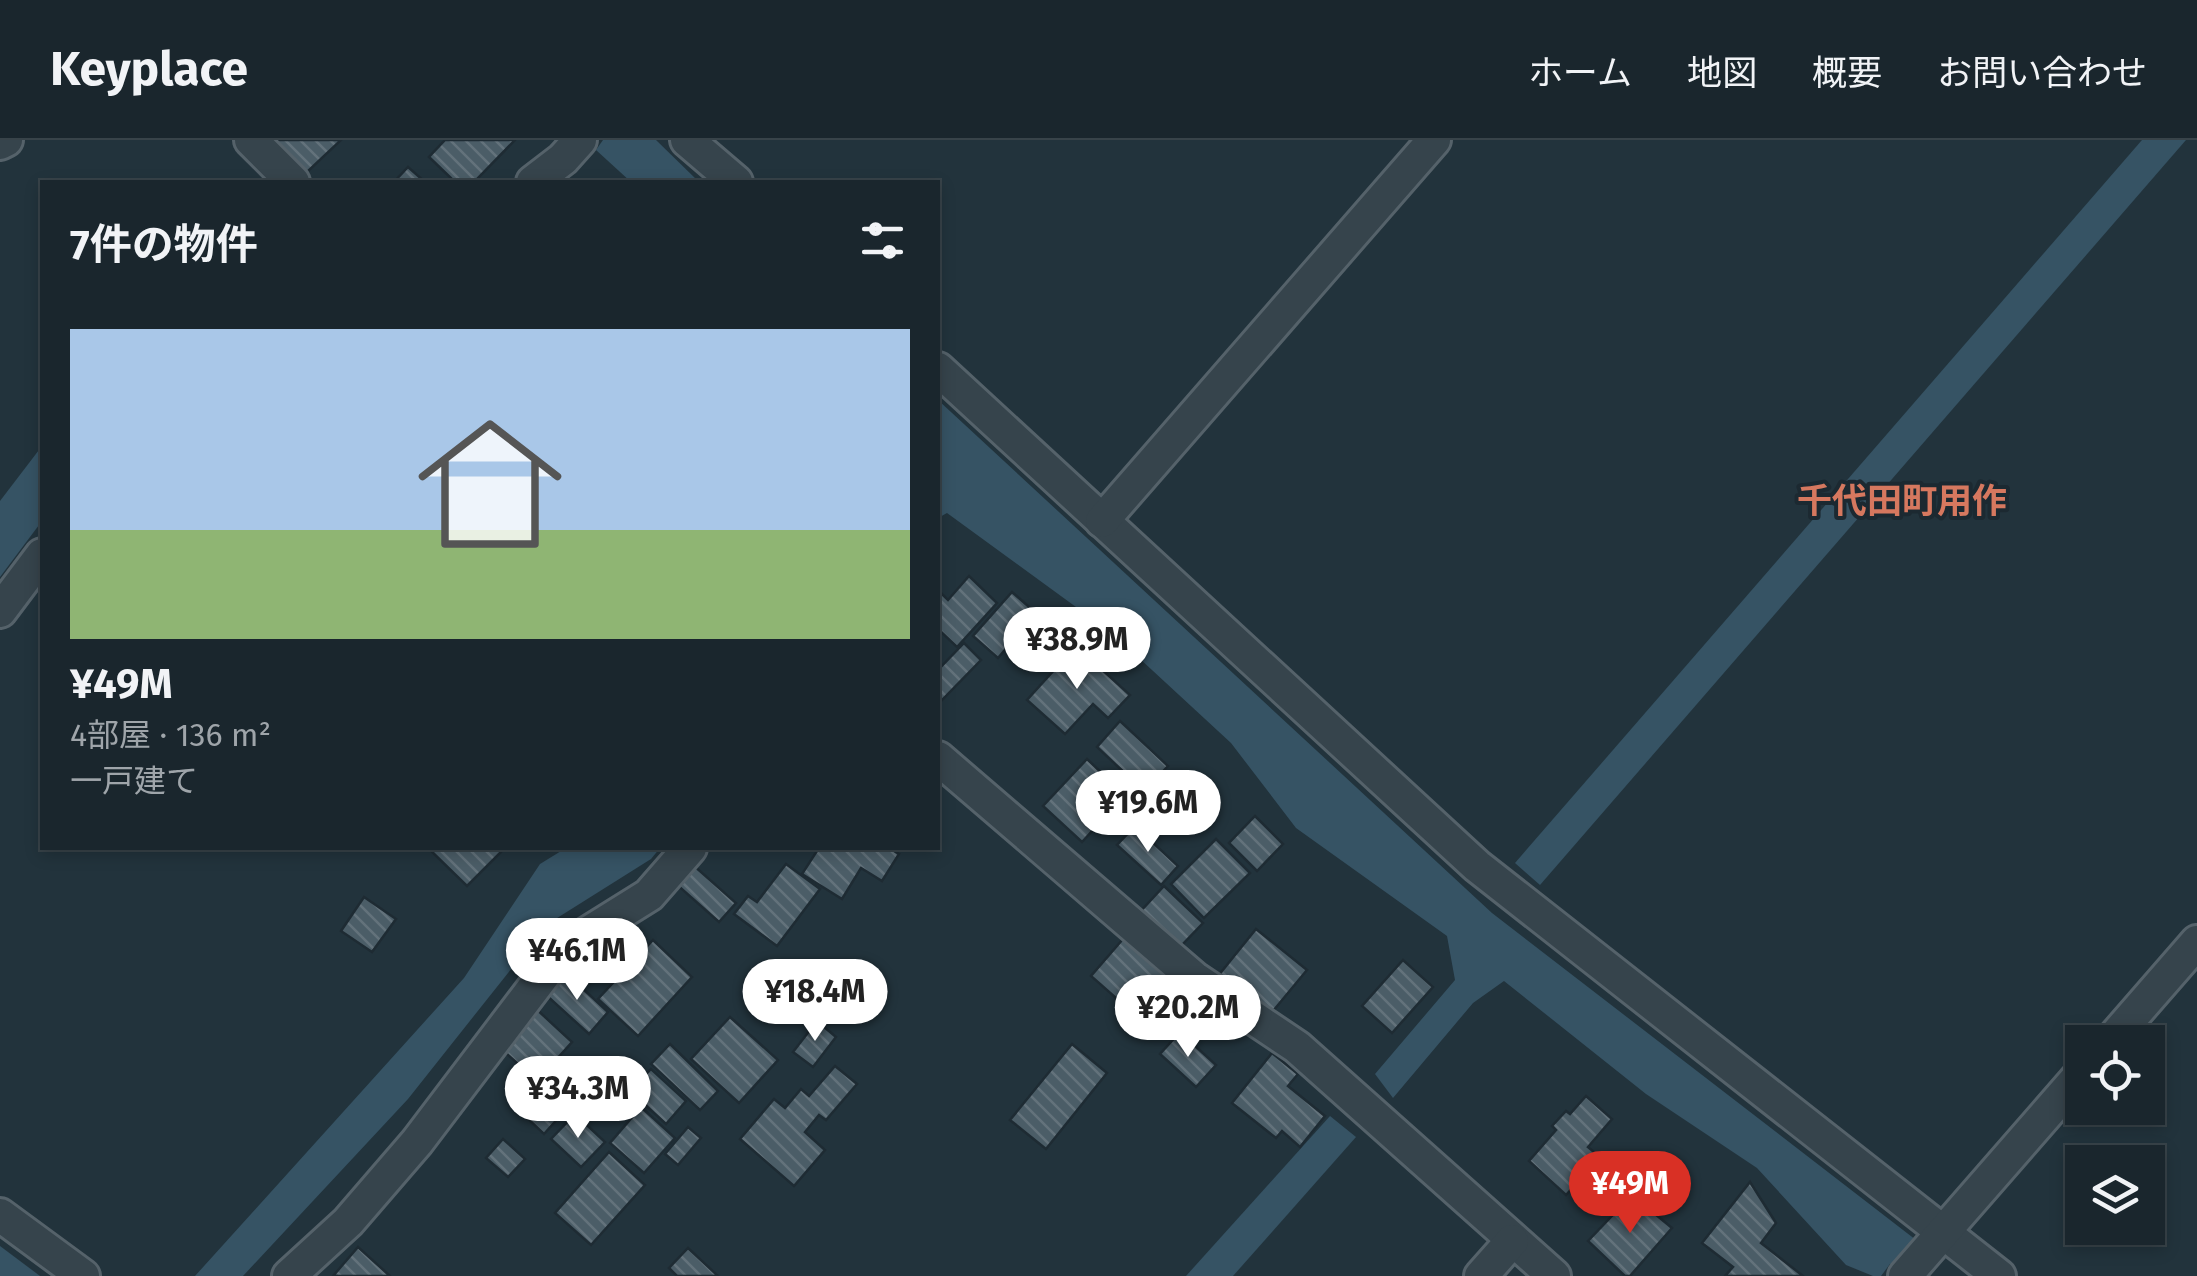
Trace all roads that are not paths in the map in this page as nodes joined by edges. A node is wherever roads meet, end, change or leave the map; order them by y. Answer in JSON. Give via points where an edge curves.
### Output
{"nodes":[{"id":1,"x":251,"y":140,"type":"edge"},
{"id":2,"x":580,"y":140,"type":"edge"},
{"id":3,"x":687,"y":140,"type":"edge"},
{"id":4,"x":1434,"y":140,"type":"edge"},
{"id":5,"x":291,"y":180,"type":"edge"},
{"id":6,"x":536,"y":180,"type":"edge"},
{"id":7,"x":734,"y":180,"type":"edge"},
{"id":8,"x":940,"y":371,"type":"edge"},
{"id":9,"x":1102,"y":521,"type":"junction"},
{"id":10,"x":40,"y":558,"type":"edge"},
{"id":11,"x":0,"y":611,"type":"edge"},
{"id":12,"x":940,"y":760,"type":"edge"},
{"id":13,"x":688,"y":850,"type":"edge"},
{"id":14,"x":2197,"y":942,"type":"edge"},
{"id":15,"x":2125,"y":1025,"type":"edge"},
{"id":16,"x":2065,"y":1093,"type":"edge"},
{"id":17,"x":0,"y":1215,"type":"edge"},
{"id":18,"x":1944,"y":1232,"type":"junction"},
{"id":19,"x":1512,"y":1241,"type":"junction"},
{"id":20,"x":1910,"y":1270,"type":"edge"},
{"id":21,"x":83,"y":1276,"type":"edge"},
{"id":22,"x":288,"y":1276,"type":"edge"},
{"id":23,"x":1481,"y":1276,"type":"edge"},
{"id":24,"x":1554,"y":1276,"type":"edge"},
{"id":25,"x":1999,"y":1276,"type":"edge"}],
"edges":[{"from":1,"to":5,"type":"street"},
{"from":2,"to":6,"type":"street"},
{"from":3,"to":7,"type":"street"},
{"from":4,"to":9,"type":"street"},
{"from":8,"to":9,"type":"street"},
{"from":9,"to":18,"type":"street","via":[[1477,866]]},
{"from":10,"to":11,"type":"street"},
{"from":12,"to":19,"type":"street","via":[[1194,978],[1297,1047]]},
{"from":13,"to":22,"type":"street","via":[[648,895],[564,948],[417,1142],[348,1222]]},
{"from":14,"to":15,"type":"street"},
{"from":16,"to":18,"type":"street"},
{"from":17,"to":21,"type":"street"},
{"from":18,"to":20,"type":"street"},
{"from":18,"to":25,"type":"street"},
{"from":19,"to":23,"type":"street"},
{"from":19,"to":24,"type":"street"}]}
